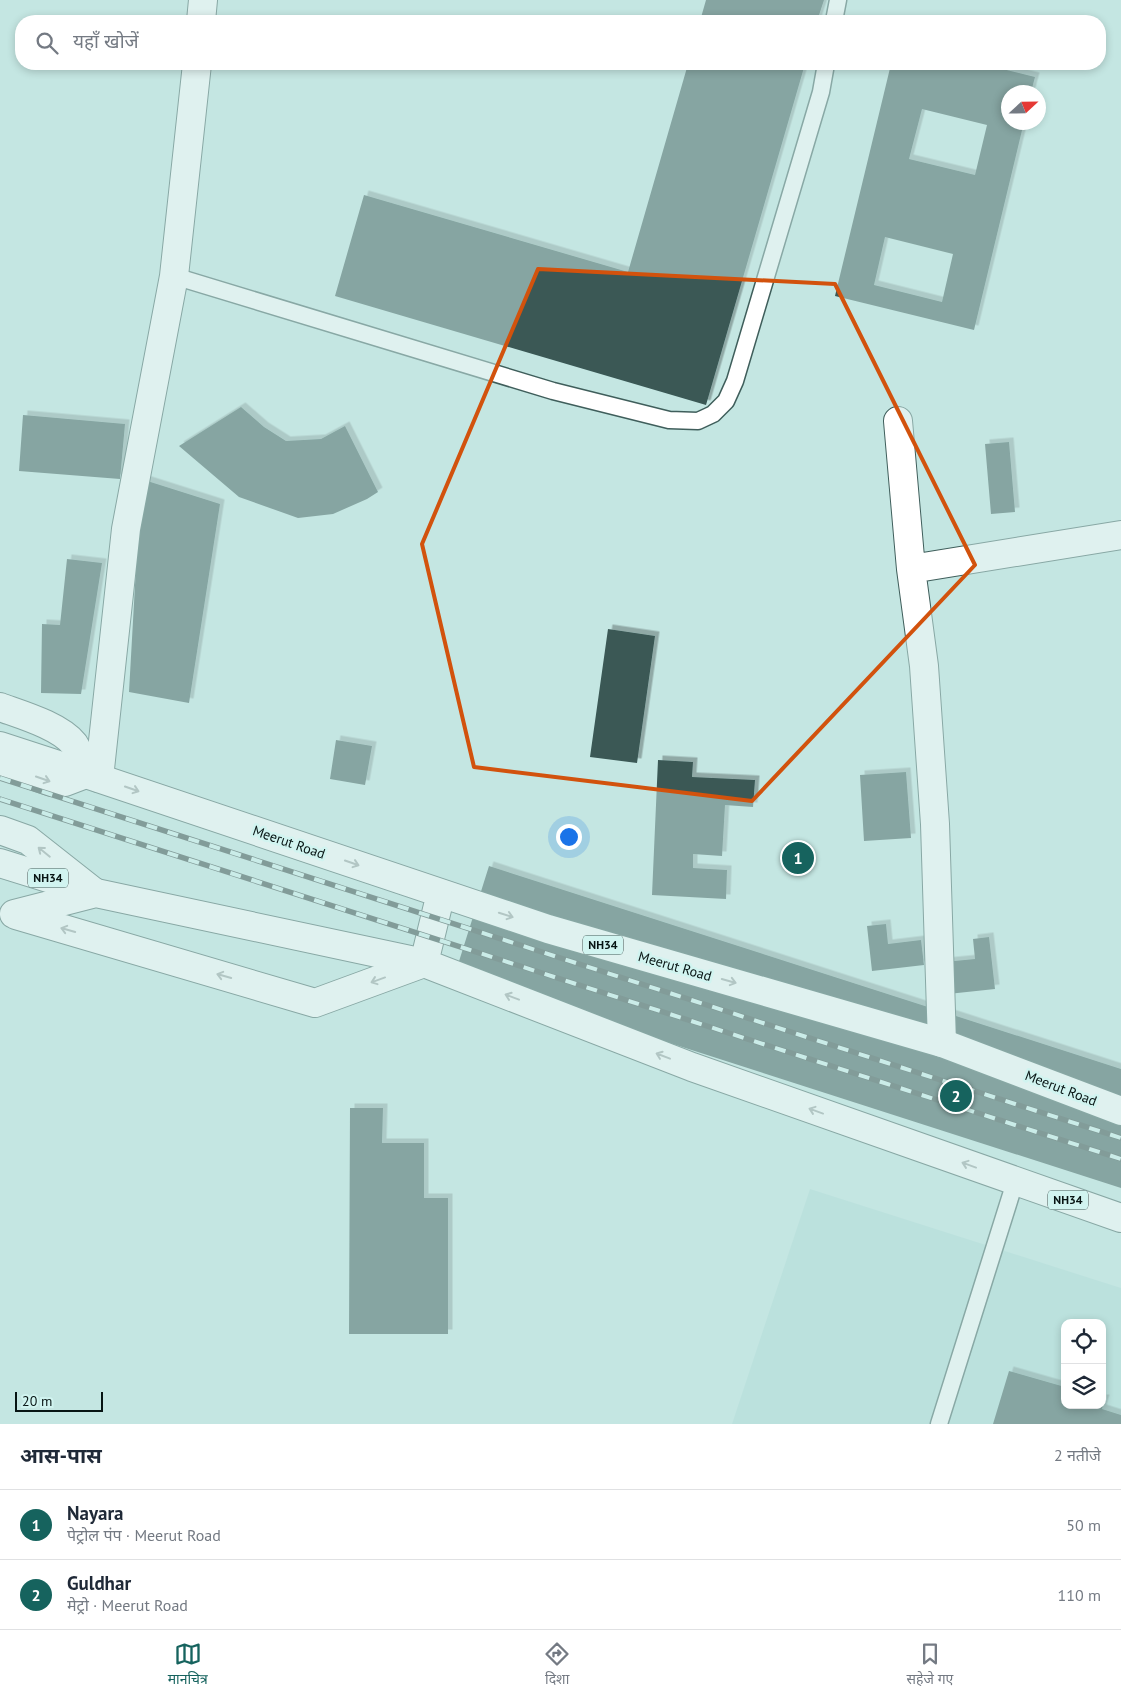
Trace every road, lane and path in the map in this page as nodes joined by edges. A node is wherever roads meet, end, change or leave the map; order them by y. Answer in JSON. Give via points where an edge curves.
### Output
{"nodes":[{"id":1,"x":203,"y":0,"type":"edge"},
{"id":2,"x":838,"y":0,"type":"edge"},
{"id":3,"x":202,"y":15,"type":"edge"},
{"id":4,"x":835,"y":15,"type":"edge"},
{"id":5,"x":196,"y":70,"type":"edge"},
{"id":6,"x":825,"y":70,"type":"edge"},
{"id":7,"x":174,"y":276,"type":"junction"},
{"id":8,"x":898,"y":422,"type":"dead end"},
{"id":9,"x":1121,"y":535,"type":"edge"},
{"id":10,"x":911,"y":569,"type":"junction"},
{"id":11,"x":0,"y":707,"type":"edge"},
{"id":12,"x":0,"y":746,"type":"edge"},
{"id":13,"x":0,"y":764,"type":"edge"},
{"id":14,"x":92,"y":776,"type":"junction"},
{"id":15,"x":0,"y":830,"type":"edge"},
{"id":16,"x":0,"y":863,"type":"edge"},
{"id":17,"x":96,"y":893,"type":"junction"},
{"id":18,"x":441,"y":893,"type":"junction"},
{"id":19,"x":7,"y":912,"type":"edge"},
{"id":20,"x":424,"y":963,"type":"junction"},
{"id":21,"x":942,"y":1043,"type":"junction"},
{"id":22,"x":1121,"y":1110,"type":"edge"},
{"id":23,"x":1015,"y":1182,"type":"junction"},
{"id":24,"x":1121,"y":1218,"type":"edge"},
{"id":25,"x":939,"y":1424,"type":"edge"}],
"edges":[{"from":1,"to":3,"type":"main road"},
{"from":2,"to":4,"type":"lane"},
{"from":5,"to":7,"type":"main road"},
{"from":6,"to":7,"type":"lane","via":[[735,381],[726,400],[713,414],[698,421],[669,420],[553,391]]},
{"from":7,"to":14,"type":"main road","via":[[126,529]]},
{"from":8,"to":10,"type":"main road"},
{"from":9,"to":10,"type":"main road"},
{"from":10,"to":21,"type":"main road","via":[[924,666],[934,814]]},
{"from":11,"to":14,"type":"main road","via":[[60,732],[74,744]]},
{"from":12,"to":14,"type":"main road","number":"NH34"},
{"from":13,"to":14,"type":"main road","one_way":true,"via":[[52,782]]},
{"from":14,"to":18,"type":"main road","name":"Meerut Road","number":"NH34","one_way":true},
{"from":17,"to":15,"type":"main road","one_way":true,"via":[[28,840]]},
{"from":16,"to":17,"type":"main road","number":"NH34"},
{"from":17,"to":19,"type":"main road"},
{"from":17,"to":20,"type":"main road","number":"NH34"},
{"from":18,"to":20,"type":"main road"},
{"from":18,"to":21,"type":"main road","name":"Meerut Road","number":"NH34","one_way":true,"via":[[548,929]]},
{"from":20,"to":19,"type":"main road","one_way":true,"via":[[315,1003]]},
{"from":23,"to":20,"type":"main road","number":"NH34","one_way":true,"via":[[692,1067]]},
{"from":21,"to":22,"type":"main road","name":"Meerut Road","number":"NH34"},
{"from":23,"to":24,"type":"main road","number":"NH34"},
{"from":23,"to":25,"type":"lane"}]}
